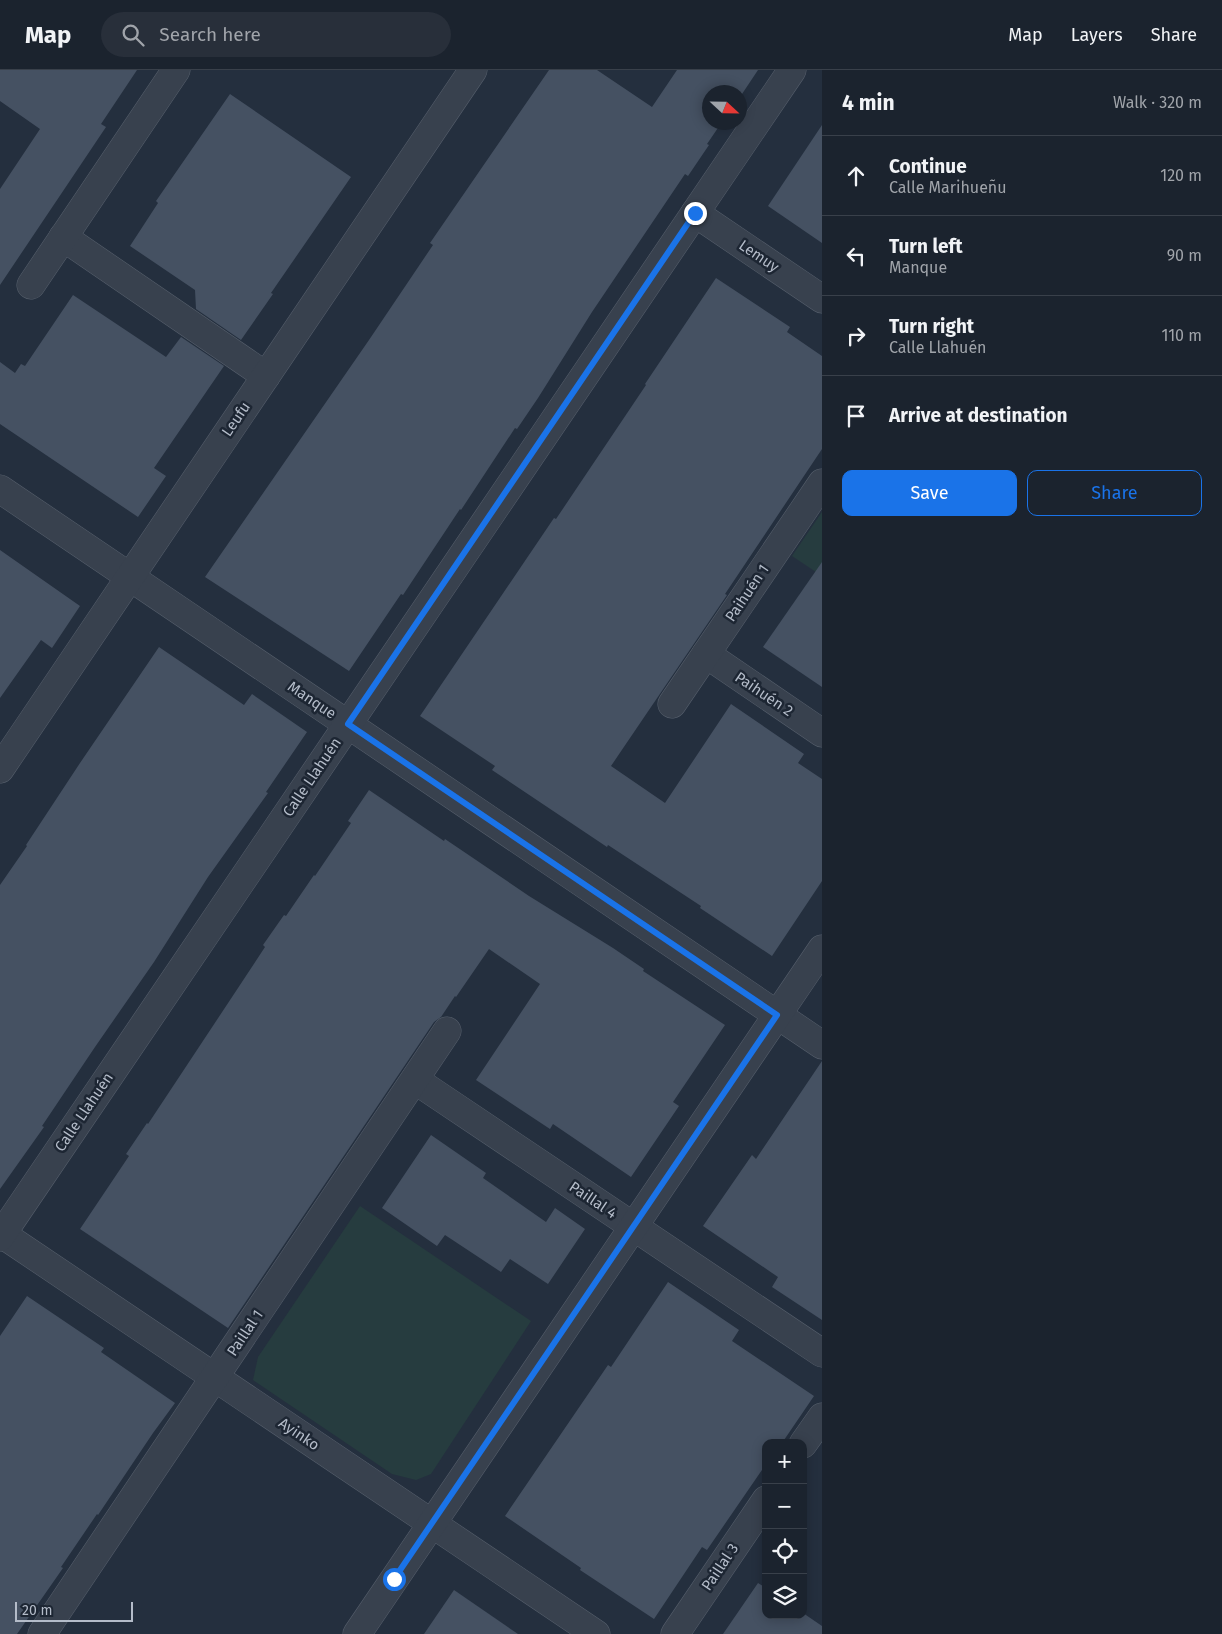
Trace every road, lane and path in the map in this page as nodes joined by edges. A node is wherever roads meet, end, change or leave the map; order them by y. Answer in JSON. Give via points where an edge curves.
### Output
{"nodes":[{"id":1,"x":176,"y":70,"type":"edge"},
{"id":2,"x":473,"y":70,"type":"edge"},
{"id":3,"x":792,"y":70,"type":"edge"},
{"id":4,"x":695,"y":213,"type":"junction"},
{"id":5,"x":63,"y":237,"type":"junction"},
{"id":6,"x":31,"y":285,"type":"dead end"},
{"id":7,"x":822,"y":299,"type":"edge"},
{"id":8,"x":266,"y":376,"type":"junction"},
{"id":9,"x":822,"y":483,"type":"edge"},
{"id":10,"x":0,"y":489,"type":"edge"},
{"id":11,"x":129,"y":577,"type":"junction"},
{"id":12,"x":706,"y":654,"type":"junction"},
{"id":13,"x":672,"y":704,"type":"dead end"},
{"id":14,"x":348,"y":724,"type":"junction"},
{"id":15,"x":822,"y":733,"type":"edge"},
{"id":16,"x":0,"y":769,"type":"edge"},
{"id":17,"x":822,"y":950,"type":"edge"},
{"id":18,"x":777,"y":1015,"type":"junction"},
{"id":19,"x":447,"y":1031,"type":"dead end"},
{"id":20,"x":822,"y":1045,"type":"edge"},
{"id":21,"x":415,"y":1080,"type":"junction"},
{"id":22,"x":633,"y":1227,"type":"junction"},
{"id":23,"x":1,"y":1235,"type":"edge"},
{"id":24,"x":822,"y":1353,"type":"edge"},
{"id":25,"x":215,"y":1377,"type":"junction"},
{"id":26,"x":822,"y":1416,"type":"edge"},
{"id":27,"x":806,"y":1439,"type":"edge"},
{"id":28,"x":762,"y":1506,"type":"edge"},
{"id":29,"x":432,"y":1523,"type":"junction"},
{"id":30,"x":42,"y":1634,"type":"edge"},
{"id":31,"x":356,"y":1634,"type":"edge"},
{"id":32,"x":596,"y":1634,"type":"edge"},
{"id":33,"x":674,"y":1634,"type":"edge"}],
"edges":[{"from":1,"to":5,"type":"street"},
{"from":2,"to":8,"type":"street","name":"Leufu"},
{"from":3,"to":4,"type":"street","name":"Calle Llahuén"},
{"from":4,"to":7,"type":"street","name":"Lemuy"},
{"from":4,"to":14,"type":"street","name":"Calle Llahuén"},
{"from":5,"to":6,"type":"street"},
{"from":5,"to":8,"type":"street"},
{"from":8,"to":11,"type":"street","name":"Leufu"},
{"from":9,"to":12,"type":"street","name":"Paihuén 1"},
{"from":10,"to":11,"type":"street","name":"Manque"},
{"from":11,"to":14,"type":"street","name":"Manque"},
{"from":11,"to":16,"type":"street","name":"Leufu"},
{"from":12,"to":13,"type":"street","name":"Paihuén 1"},
{"from":12,"to":15,"type":"street","name":"Paihuén 2"},
{"from":14,"to":18,"type":"street","name":"Manque"},
{"from":14,"to":23,"type":"street","name":"Calle Llahuén"},
{"from":17,"to":18,"type":"street"},
{"from":18,"to":20,"type":"street","name":"Manque"},
{"from":18,"to":22,"type":"street"},
{"from":19,"to":21,"type":"street","name":"Paillal 1"},
{"from":21,"to":22,"type":"street","name":"Paillal 4"},
{"from":21,"to":25,"type":"street","name":"Paillal 1"},
{"from":22,"to":24,"type":"street","name":"Paillal 4"},
{"from":22,"to":29,"type":"street"},
{"from":23,"to":25,"type":"street","name":"Ayinko"},
{"from":25,"to":29,"type":"street","name":"Ayinko"},
{"from":25,"to":30,"type":"street","name":"Paillal 1"},
{"from":26,"to":27,"type":"street"},
{"from":28,"to":33,"type":"street","name":"Paillal 3"},
{"from":29,"to":31,"type":"street"},
{"from":29,"to":32,"type":"street","name":"Ayinko"}]}
